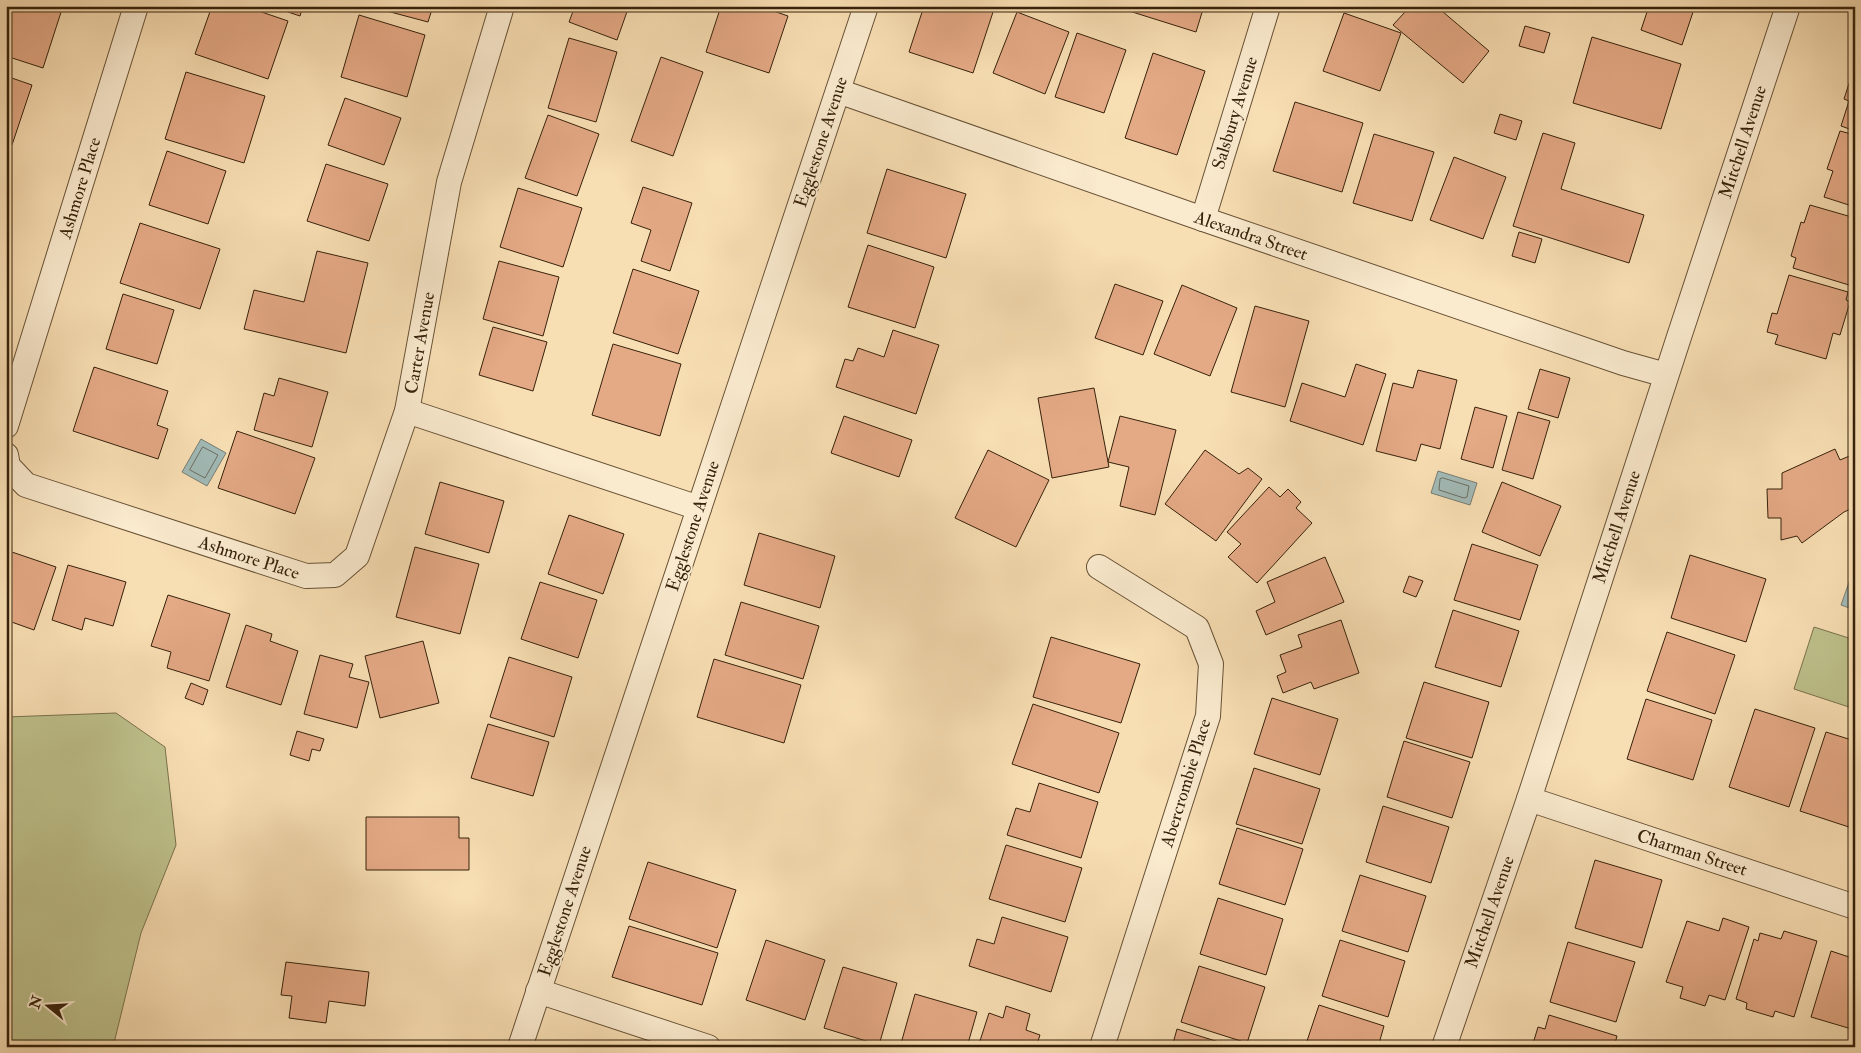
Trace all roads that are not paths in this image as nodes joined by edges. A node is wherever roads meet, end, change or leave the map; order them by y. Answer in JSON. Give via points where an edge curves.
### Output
{"nodes":[{"id":1,"x":136,"y":6,"type":"edge"},
{"id":2,"x":502,"y":6,"type":"edge"},
{"id":3,"x":866,"y":6,"type":"edge"},
{"id":4,"x":1268,"y":6,"type":"edge"},
{"id":5,"x":1788,"y":6,"type":"edge"},
{"id":6,"x":838,"y":91,"type":"junction"},
{"id":7,"x":1203,"y":219,"type":"junction"},
{"id":8,"x":1666,"y":375,"type":"junction"},
{"id":9,"x":407,"y":411,"type":"junction"},
{"id":10,"x":6,"y":426,"type":"edge"},
{"id":11,"x":6,"y":455,"type":"edge"},
{"id":12,"x":699,"y":508,"type":"junction"},
{"id":13,"x":1099,"y":567,"type":"dead end"},
{"id":14,"x":1529,"y":799,"type":"junction"},
{"id":15,"x":1855,"y":907,"type":"edge"},
{"id":16,"x":538,"y":991,"type":"junction"},
{"id":17,"x":520,"y":1047,"type":"edge"},
{"id":18,"x":708,"y":1047,"type":"edge"},
{"id":19,"x":1102,"y":1047,"type":"edge"},
{"id":20,"x":1444,"y":1047,"type":"edge"}],
"edges":[{"from":1,"to":10,"type":"street","name":"Ashmore Place"},
{"from":2,"to":9,"type":"street","name":"Carter Avenue","via":[[449,182]]},
{"from":3,"to":6,"type":"street","name":"Egglestone Avenue"},
{"from":4,"to":7,"type":"street","name":"Salsbury Avenue"},
{"from":5,"to":8,"type":"street","name":"Mitchell Avenue"},
{"from":6,"to":7,"type":"street","name":"Alexandra Street"},
{"from":6,"to":12,"type":"street","name":"Egglestone Avenue"},
{"from":7,"to":8,"type":"street","name":"Alexandra Street","via":[[1613,360]]},
{"from":8,"to":14,"type":"street","name":"Mitchell Avenue"},
{"from":9,"to":11,"type":"street","name":"Ashmore Place","via":[[357,556],[335,575],[306,576],[26,485],[8,466]]},
{"from":9,"to":12,"type":"street","name":"Carter Avenue"},
{"from":12,"to":16,"type":"street","name":"Egglestone Avenue"},
{"from":13,"to":19,"type":"street","name":"Abercrombie Place","via":[[1197,628],[1212,664],[1208,716]]},
{"from":14,"to":15,"type":"street","name":"Charman Street"},
{"from":14,"to":20,"type":"street","name":"Mitchell Avenue"},
{"from":16,"to":17,"type":"street","name":"Egglestone Avenue"},
{"from":16,"to":18,"type":"street"}]}
